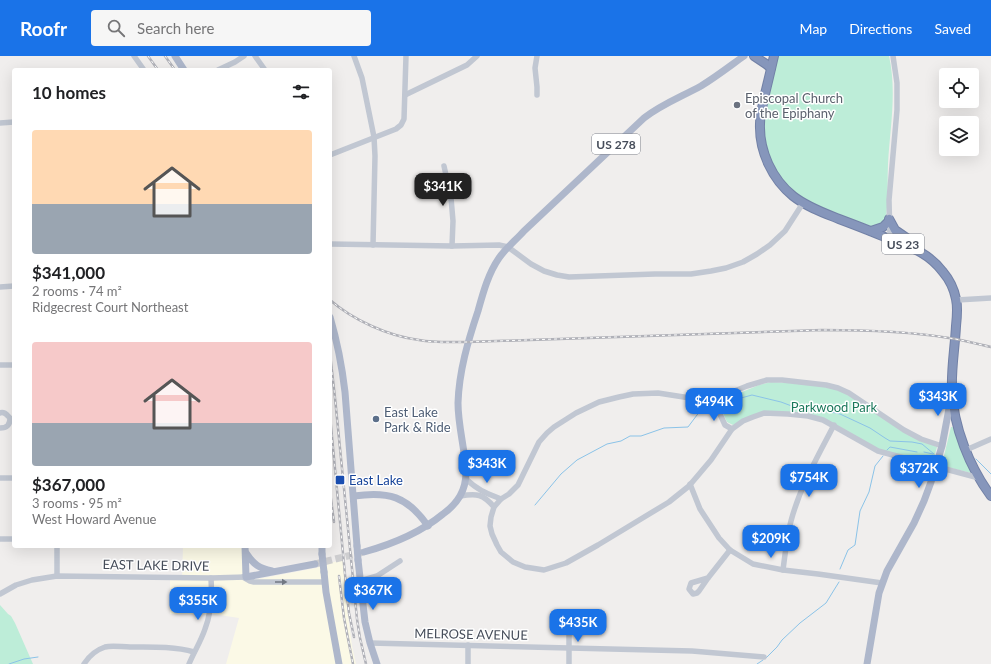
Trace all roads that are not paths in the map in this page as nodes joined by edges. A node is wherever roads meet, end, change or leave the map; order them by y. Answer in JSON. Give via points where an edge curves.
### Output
{"nodes":[{"id":1,"x":134,"y":56,"type":"edge"},
{"id":2,"x":174,"y":56,"type":"edge"},
{"id":3,"x":244,"y":56,"type":"edge"},
{"id":4,"x":255,"y":56,"type":"edge"},
{"id":5,"x":354,"y":56,"type":"edge"},
{"id":6,"x":406,"y":56,"type":"edge"},
{"id":7,"x":477,"y":56,"type":"edge"},
{"id":8,"x":537,"y":56,"type":"edge"},
{"id":9,"x":744,"y":56,"type":"edge"},
{"id":10,"x":754,"y":56,"type":"edge"},
{"id":11,"x":774,"y":56,"type":"edge"},
{"id":12,"x":893,"y":56,"type":"edge"},
{"id":13,"x":143,"y":68,"type":"edge"},
{"id":14,"x":183,"y":68,"type":"edge"},
{"id":15,"x":222,"y":68,"type":"edge"},
{"id":16,"x":263,"y":68,"type":"edge"},
{"id":17,"x":771,"y":68,"type":"junction"},
{"id":18,"x":405,"y":95,"type":"junction"},
{"id":19,"x":537,"y":95,"type":"dead end"},
{"id":20,"x":12,"y":122,"type":"edge"},
{"id":21,"x":0,"y":123,"type":"edge"},
{"id":22,"x":374,"y":137,"type":"junction"},
{"id":23,"x":332,"y":153,"type":"edge"},
{"id":24,"x":444,"y":166,"type":"dead end"},
{"id":25,"x":803,"y":203,"type":"junction"},
{"id":26,"x":889,"y":220,"type":"junction"},
{"id":27,"x":870,"y":231,"type":"junction"},
{"id":28,"x":890,"y":239,"type":"junction"},
{"id":29,"x":332,"y":244,"type":"edge"},
{"id":30,"x":373,"y":245,"type":"junction"},
{"id":31,"x":452,"y":246,"type":"junction"},
{"id":32,"x":508,"y":248,"type":"junction"},
{"id":33,"x":915,"y":248,"type":"junction"},
{"id":34,"x":12,"y":286,"type":"edge"},
{"id":35,"x":0,"y":287,"type":"edge"},
{"id":36,"x":991,"y":298,"type":"edge"},
{"id":37,"x":957,"y":300,"type":"junction"},
{"id":38,"x":332,"y":324,"type":"edge"},
{"id":39,"x":0,"y":365,"type":"edge"},
{"id":40,"x":12,"y":365,"type":"edge"},
{"id":41,"x":952,"y":390,"type":"junction"},
{"id":42,"x":714,"y":399,"type":"junction"},
{"id":43,"x":0,"y":413,"type":"edge"},
{"id":44,"x":834,"y":425,"type":"junction"},
{"id":45,"x":0,"y":428,"type":"edge"},
{"id":46,"x":732,"y":429,"type":"junction"},
{"id":47,"x":991,"y":439,"type":"edge"},
{"id":48,"x":942,"y":446,"type":"junction"},
{"id":49,"x":966,"y":450,"type":"junction"},
{"id":50,"x":936,"y":467,"type":"junction"},
{"id":51,"x":0,"y":478,"type":"edge"},
{"id":52,"x":12,"y":478,"type":"edge"},
{"id":53,"x":979,"y":478,"type":"junction"},
{"id":54,"x":466,"y":479,"type":"junction"},
{"id":55,"x":690,"y":484,"type":"junction"},
{"id":56,"x":354,"y":496,"type":"junction"},
{"id":57,"x":460,"y":496,"type":"junction"},
{"id":58,"x":991,"y":496,"type":"edge"},
{"id":59,"x":502,"y":499,"type":"junction"},
{"id":60,"x":494,"y":507,"type":"junction"},
{"id":61,"x":428,"y":526,"type":"junction"},
{"id":62,"x":0,"y":539,"type":"edge"},
{"id":63,"x":12,"y":539,"type":"edge"},
{"id":64,"x":57,"y":548,"type":"edge"},
{"id":65,"x":322,"y":548,"type":"edge"},
{"id":66,"x":245,"y":549,"type":"edge"},
{"id":67,"x":730,"y":550,"type":"junction"},
{"id":68,"x":364,"y":552,"type":"tunnel mouth"},
{"id":69,"x":400,"y":561,"type":"dead end"},
{"id":70,"x":315,"y":564,"type":"tunnel mouth"},
{"id":71,"x":783,"y":570,"type":"junction"},
{"id":72,"x":276,"y":572,"type":"junction"},
{"id":73,"x":56,"y":576,"type":"junction"},
{"id":74,"x":245,"y":577,"type":"junction"},
{"id":75,"x":211,"y":578,"type":"junction"},
{"id":76,"x":708,"y":578,"type":"dead end"},
{"id":77,"x":360,"y":581,"type":"junction"},
{"id":78,"x":325,"y":582,"type":"junction"},
{"id":79,"x":882,"y":583,"type":"junction"},
{"id":80,"x":0,"y":594,"type":"edge"},
{"id":81,"x":569,"y":623,"type":"dead end"},
{"id":82,"x":370,"y":643,"type":"junction"},
{"id":83,"x":468,"y":645,"type":"junction"},
{"id":84,"x":569,"y":647,"type":"junction"},
{"id":85,"x":194,"y":652,"type":"junction"},
{"id":86,"x":764,"y":657,"type":"dead end"},
{"id":87,"x":84,"y":664,"type":"edge"},
{"id":88,"x":189,"y":664,"type":"edge"},
{"id":89,"x":339,"y":664,"type":"edge"},
{"id":90,"x":377,"y":664,"type":"edge"},
{"id":91,"x":468,"y":664,"type":"edge"},
{"id":92,"x":569,"y":664,"type":"edge"},
{"id":93,"x":867,"y":664,"type":"edge"}],
"edges":[{"from":1,"to":13,"type":"street"},
{"from":2,"to":14,"type":"main road"},
{"from":3,"to":15,"type":"street"},
{"from":4,"to":16,"type":"street"},
{"from":5,"to":22,"type":"street","via":[[362,78]]},
{"from":6,"to":18,"type":"street"},
{"from":7,"to":18,"type":"street","via":[[467,65]]},
{"from":8,"to":19,"type":"street"},
{"from":9,"to":32,"type":"main road","number":"US 278","via":[[702,86],[650,114]]},
{"from":10,"to":17,"type":"highway"},
{"from":11,"to":17,"type":"highway","number":"US 23"},
{"from":12,"to":26,"type":"street","via":[[897,110]]},
{"from":17,"to":25,"type":"highway","number":"US 23","via":[[761,116],[762,144],[776,177]]},
{"from":18,"to":22,"type":"street","via":[[404,119],[401,125]]},
{"from":20,"to":21,"type":"street"},
{"from":22,"to":23,"type":"street"},
{"from":22,"to":30,"type":"street"},
{"from":24,"to":31,"type":"street","via":[[451,198]]},
{"from":25,"to":27,"type":"highway","number":"US 23"},
{"from":25,"to":32,"type":"street","via":[[785,231],[770,245],[743,262],[711,271],[691,274],[569,277],[544,271]]},
{"from":26,"to":27,"type":"highway","via":[[883,227]]},
{"from":26,"to":28,"type":"street"},
{"from":26,"to":33,"type":"highway","via":[[895,230],[914,242]]},
{"from":27,"to":28,"type":"highway","number":"US 23"},
{"from":28,"to":33,"type":"highway","number":"US 23"},
{"from":29,"to":30,"type":"street"},
{"from":30,"to":31,"type":"street"},
{"from":31,"to":32,"type":"street","via":[[499,245]]},
{"from":32,"to":54,"type":"main road","number":"US 278","via":[[499,258],[489,277],[460,373],[458,404]]},
{"from":33,"to":37,"type":"highway","number":"US 23","via":[[939,267],[951,284]]},
{"from":34,"to":35,"type":"street"},
{"from":36,"to":37,"type":"street"},
{"from":37,"to":41,"type":"highway","number":"US 23"},
{"from":38,"to":56,"type":"main road","via":[[343,371]]},
{"from":39,"to":40,"type":"street"},
{"from":41,"to":48,"type":"main road"},
{"from":41,"to":49,"type":"highway","number":"US 23","via":[[958,427]]},
{"from":42,"to":46,"type":"street","via":[[725,425]]},
{"from":42,"to":48,"type":"street","via":[[767,380],[826,385],[848,393],[904,430]]},
{"from":42,"to":59,"type":"street","via":[[703,400],[658,393],[633,394],[608,399],[576,413],[543,437],[518,485]]},
{"from":43,"to":45,"type":"street","via":[[7,414],[10,418],[8,426]]},
{"from":44,"to":46,"type":"street","via":[[808,416],[764,413],[743,421]]},
{"from":44,"to":50,"type":"street","via":[[878,451]]},
{"from":44,"to":71,"type":"street","via":[[798,501],[791,521]]},
{"from":46,"to":55,"type":"street","via":[[711,460]]},
{"from":47,"to":49,"type":"street"},
{"from":48,"to":50,"type":"main road"},
{"from":49,"to":53,"type":"highway","number":"US 23"},
{"from":50,"to":53,"type":"street"},
{"from":50,"to":79,"type":"main road","via":[[917,517]]},
{"from":51,"to":52,"type":"street"},
{"from":53,"to":58,"type":"highway","number":"US 23"},
{"from":54,"to":57,"type":"main road","number":"US 278"},
{"from":54,"to":59,"type":"street","via":[[485,493]]},
{"from":55,"to":60,"type":"street","via":[[669,502],[585,553],[544,570],[513,562],[502,552],[490,526]]},
{"from":55,"to":67,"type":"street","via":[[700,509],[718,538]]},
{"from":56,"to":61,"type":"main road","via":[[371,493],[398,498],[414,509]]},
{"from":56,"to":77,"type":"main road","bridge":true},
{"from":57,"to":60,"type":"street","via":[[476,494],[489,500]]},
{"from":57,"to":61,"type":"main road","number":"US 278","via":[[450,509]]},
{"from":59,"to":60,"type":"street"},
{"from":61,"to":68,"type":"main road","number":"US 278","via":[[393,543]]},
{"from":62,"to":63,"type":"street"},
{"from":64,"to":73,"type":"street"},
{"from":65,"to":78,"type":"main road","bridge":true},
{"from":66,"to":72,"type":"main road","via":[[255,564],[262,569]]},
{"from":66,"to":74,"type":"main road"},
{"from":67,"to":71,"type":"street","via":[[753,564]]},
{"from":67,"to":76,"type":"street"},
{"from":69,"to":77,"type":"street","via":[[377,576]]},
{"from":70,"to":72,"type":"main road","name":"EAST LAKE DRIVE"},
{"from":71,"to":79,"type":"street"},
{"from":72,"to":74,"type":"main road","name":"EAST LAKE DRIVE"},
{"from":73,"to":75,"type":"street","name":"EAST LAKE DRIVE"},
{"from":73,"to":80,"type":"street","name":"EAST LAKE DRIVE","via":[[16,585]]},
{"from":74,"to":75,"type":"street","name":"EAST LAKE DRIVE"},
{"from":74,"to":78,"type":"street","one_way":true,"via":[[257,582]]},
{"from":75,"to":85,"type":"street","via":[[209,616]]},
{"from":77,"to":82,"type":"main road"},
{"from":78,"to":89,"type":"main road"},
{"from":79,"to":93,"type":"main road","via":[[877,598]]},
{"from":81,"to":84,"type":"street"},
{"from":82,"to":83,"type":"street","name":"MELROSE AVENUE"},
{"from":82,"to":90,"type":"main road"},
{"from":83,"to":84,"type":"street","name":"MELROSE AVENUE"},
{"from":83,"to":91,"type":"street"},
{"from":84,"to":86,"type":"street","name":"MELROSE AVENUE","via":[[692,651]]},
{"from":84,"to":92,"type":"street"},
{"from":85,"to":87,"type":"street","via":[[157,647],[107,647],[96,651]]},
{"from":85,"to":88,"type":"street"}]}
